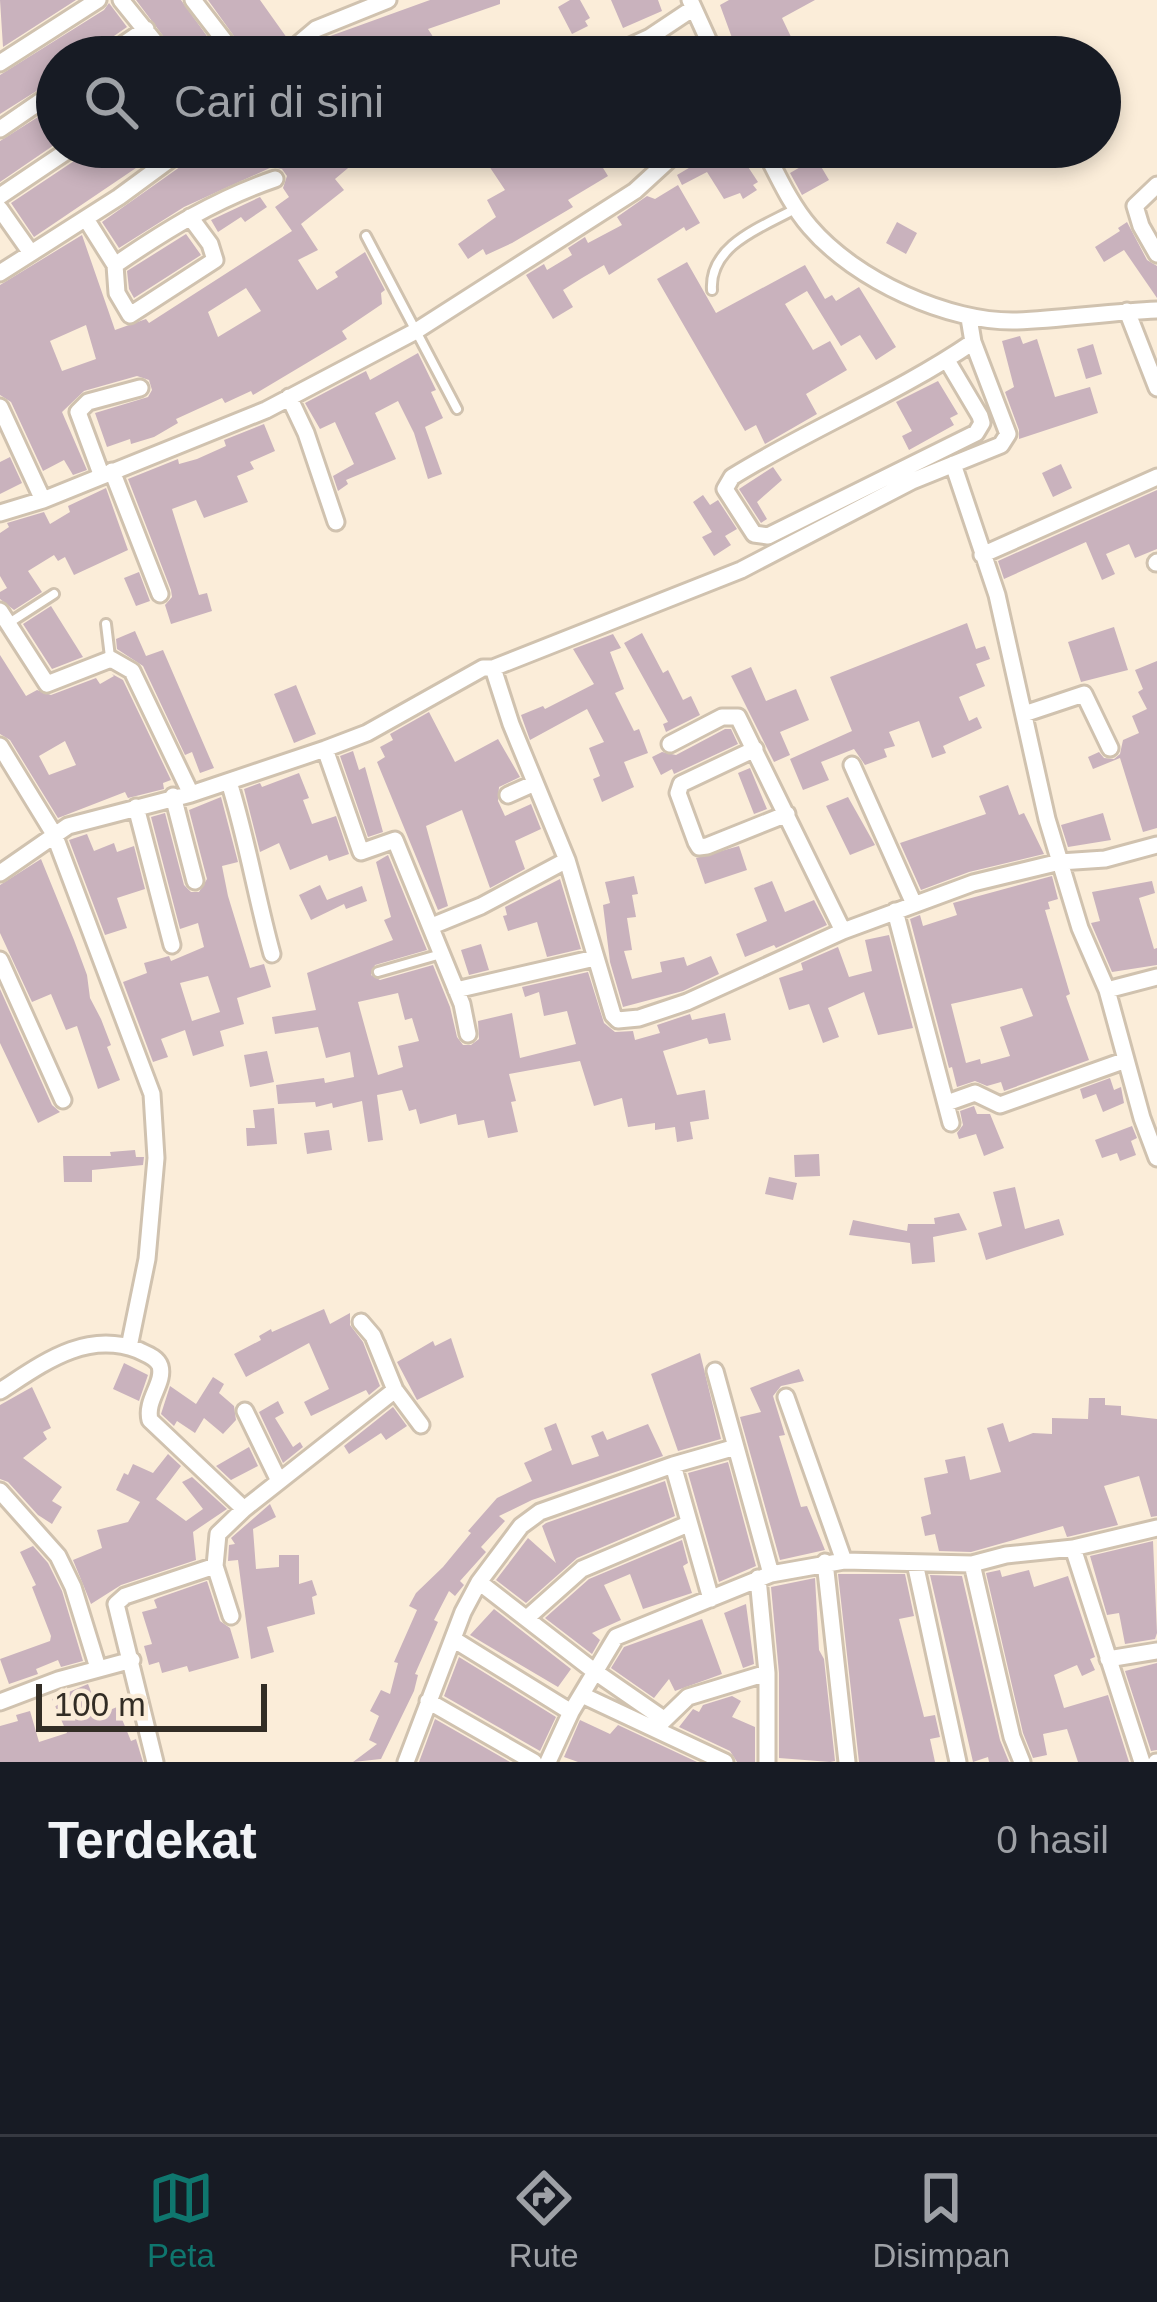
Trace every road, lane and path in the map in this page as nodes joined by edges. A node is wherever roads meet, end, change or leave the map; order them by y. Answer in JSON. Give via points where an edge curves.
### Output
{"nodes":[{"id":1,"x":98,"y":0,"type":"edge"},
{"id":2,"x":121,"y":0,"type":"edge"},
{"id":3,"x":193,"y":0,"type":"edge"},
{"id":4,"x":388,"y":0,"type":"edge"},
{"id":5,"x":691,"y":4,"type":"edge"},
{"id":6,"x":146,"y":29,"type":"junction"},
{"id":7,"x":42,"y":36,"type":"edge"},
{"id":8,"x":136,"y":36,"type":"edge"},
{"id":9,"x":151,"y":36,"type":"edge"},
{"id":10,"x":221,"y":36,"type":"edge"},
{"id":11,"x":308,"y":36,"type":"edge"},
{"id":12,"x":651,"y":36,"type":"edge"},
{"id":13,"x":706,"y":36,"type":"edge"},
{"id":14,"x":36,"y":40,"type":"edge"},
{"id":15,"x":0,"y":63,"type":"edge"},
{"id":16,"x":36,"y":104,"type":"edge"},
{"id":17,"x":0,"y":129,"type":"edge"},
{"id":18,"x":42,"y":168,"type":"edge"},
{"id":19,"x":158,"y":168,"type":"edge"},
{"id":20,"x":657,"y":168,"type":"edge"},
{"id":21,"x":774,"y":168,"type":"edge"},
{"id":22,"x":275,"y":179,"type":"dead end"},
{"id":23,"x":1157,"y":185,"type":"edge"},
{"id":24,"x":0,"y":196,"type":"edge"},
{"id":25,"x":796,"y":208,"type":"junction"},
{"id":26,"x":0,"y":209,"type":"edge"},
{"id":27,"x":190,"y":218,"type":"junction"},
{"id":28,"x":86,"y":219,"type":"junction"},
{"id":29,"x":366,"y":236,"type":"dead end"},
{"id":30,"x":31,"y":254,"type":"junction"},
{"id":31,"x":1157,"y":254,"type":"edge"},
{"id":32,"x":115,"y":265,"type":"junction"},
{"id":33,"x":0,"y":273,"type":"edge"},
{"id":34,"x":712,"y":290,"type":"dead end"},
{"id":35,"x":1157,"y":310,"type":"edge"},
{"id":36,"x":1127,"y":311,"type":"junction"},
{"id":37,"x":969,"y":318,"type":"junction"},
{"id":38,"x":416,"y":331,"type":"junction"},
{"id":39,"x":973,"y":342,"type":"junction"},
{"id":40,"x":948,"y":362,"type":"junction"},
{"id":41,"x":140,"y":388,"type":"dead end"},
{"id":42,"x":1157,"y":388,"type":"edge"},
{"id":43,"x":289,"y":397,"type":"junction"},
{"id":44,"x":0,"y":407,"type":"edge"},
{"id":45,"x":457,"y":409,"type":"dead end"},
{"id":46,"x":953,"y":464,"type":"junction"},
{"id":47,"x":107,"y":472,"type":"junction"},
{"id":48,"x":1157,"y":477,"type":"edge"},
{"id":49,"x":44,"y":500,"type":"junction"},
{"id":50,"x":0,"y":513,"type":"edge"},
{"id":51,"x":336,"y":522,"type":"dead end"},
{"id":52,"x":982,"y":555,"type":"junction"},
{"id":53,"x":53,"y":594,"type":"dead end"},
{"id":54,"x":160,"y":594,"type":"dead end"},
{"id":55,"x":4,"y":618,"type":"edge"},
{"id":56,"x":106,"y":624,"type":"dead end"},
{"id":57,"x":111,"y":659,"type":"junction"},
{"id":58,"x":493,"y":668,"type":"junction"},
{"id":59,"x":1024,"y":714,"type":"junction"},
{"id":60,"x":670,"y":744,"type":"dead end"},
{"id":61,"x":0,"y":746,"type":"edge"},
{"id":62,"x":754,"y":748,"type":"junction"},
{"id":63,"x":1110,"y":748,"type":"dead end"},
{"id":64,"x":325,"y":749,"type":"junction"},
{"id":65,"x":852,"y":765,"type":"dead end"},
{"id":66,"x":229,"y":782,"type":"junction"},
{"id":67,"x":535,"y":783,"type":"junction"},
{"id":68,"x":191,"y":794,"type":"junction"},
{"id":69,"x":508,"y":795,"type":"dead end"},
{"id":70,"x":173,"y":796,"type":"junction"},
{"id":71,"x":136,"y":807,"type":"junction"},
{"id":72,"x":787,"y":814,"type":"junction"},
{"id":73,"x":54,"y":834,"type":"junction"},
{"id":74,"x":1157,"y":844,"type":"edge"},
{"id":75,"x":567,"y":860,"type":"junction"},
{"id":76,"x":1060,"y":862,"type":"junction"},
{"id":77,"x":0,"y":873,"type":"edge"},
{"id":78,"x":195,"y":881,"type":"dead end"},
{"id":79,"x":914,"y":904,"type":"junction"},
{"id":80,"x":895,"y":911,"type":"junction"},
{"id":81,"x":432,"y":926,"type":"junction"},
{"id":82,"x":843,"y":931,"type":"junction"},
{"id":83,"x":172,"y":945,"type":"dead end"},
{"id":84,"x":272,"y":954,"type":"dead end"},
{"id":85,"x":443,"y":954,"type":"junction"},
{"id":86,"x":595,"y":958,"type":"junction"},
{"id":87,"x":0,"y":959,"type":"edge"},
{"id":88,"x":378,"y":972,"type":"dead end"},
{"id":89,"x":1157,"y":977,"type":"edge"},
{"id":90,"x":456,"y":990,"type":"junction"},
{"id":91,"x":1107,"y":990,"type":"junction"},
{"id":92,"x":468,"y":1034,"type":"dead end"},
{"id":93,"x":1126,"y":1060,"type":"junction"},
{"id":94,"x":63,"y":1100,"type":"dead end"},
{"id":95,"x":947,"y":1103,"type":"junction"},
{"id":96,"x":951,"y":1123,"type":"dead end"},
{"id":97,"x":1157,"y":1158,"type":"edge"},
{"id":98,"x":361,"y":1322,"type":"dead end"},
{"id":99,"x":129,"y":1347,"type":"junction"},
{"id":100,"x":715,"y":1371,"type":"dead end"},
{"id":101,"x":395,"y":1390,"type":"junction"},
{"id":102,"x":0,"y":1391,"type":"edge"},
{"id":103,"x":786,"y":1397,"type":"dead end"},
{"id":104,"x":245,"y":1411,"type":"dead end"},
{"id":105,"x":421,"y":1425,"type":"dead end"},
{"id":106,"x":736,"y":1447,"type":"junction"},
{"id":107,"x":673,"y":1465,"type":"junction"},
{"id":108,"x":279,"y":1481,"type":"junction"},
{"id":109,"x":0,"y":1491,"type":"edge"},
{"id":110,"x":244,"y":1510,"type":"junction"},
{"id":111,"x":688,"y":1524,"type":"junction"},
{"id":112,"x":1157,"y":1528,"type":"edge"},
{"id":113,"x":1073,"y":1548,"type":"junction"},
{"id":114,"x":844,"y":1561,"type":"junction"},
{"id":115,"x":825,"y":1562,"type":"junction"},
{"id":116,"x":915,"y":1563,"type":"junction"},
{"id":117,"x":972,"y":1564,"type":"junction"},
{"id":118,"x":215,"y":1566,"type":"junction"},
{"id":119,"x":764,"y":1576,"type":"junction"},
{"id":120,"x":479,"y":1582,"type":"junction"},
{"id":121,"x":712,"y":1599,"type":"junction"},
{"id":122,"x":231,"y":1616,"type":"dead end"},
{"id":123,"x":528,"y":1616,"type":"junction"},
{"id":124,"x":453,"y":1639,"type":"junction"},
{"id":125,"x":1157,"y":1652,"type":"edge"},
{"id":126,"x":1108,"y":1659,"type":"junction"},
{"id":127,"x":132,"y":1660,"type":"junction"},
{"id":128,"x":98,"y":1668,"type":"junction"},
{"id":129,"x":593,"y":1671,"type":"junction"},
{"id":130,"x":767,"y":1673,"type":"junction"},
{"id":131,"x":582,"y":1695,"type":"junction"},
{"id":132,"x":428,"y":1701,"type":"junction"},
{"id":133,"x":0,"y":1702,"type":"edge"},
{"id":134,"x":571,"y":1712,"type":"junction"},
{"id":135,"x":660,"y":1723,"type":"junction"},
{"id":136,"x":547,"y":1761,"type":"edge"},
{"id":137,"x":154,"y":1762,"type":"edge"},
{"id":138,"x":406,"y":1762,"type":"edge"},
{"id":139,"x":725,"y":1762,"type":"edge"},
{"id":140,"x":767,"y":1762,"type":"edge"},
{"id":141,"x":847,"y":1762,"type":"edge"},
{"id":142,"x":958,"y":1762,"type":"edge"},
{"id":143,"x":1022,"y":1762,"type":"edge"},
{"id":144,"x":1142,"y":1762,"type":"edge"}],
"edges":[{"from":1,"to":7,"type":"street"},
{"from":2,"to":6,"type":"street"},
{"from":3,"to":10,"type":"street"},
{"from":4,"to":11,"type":"street"},
{"from":5,"to":12,"type":"street"},
{"from":5,"to":13,"type":"street"},
{"from":6,"to":8,"type":"street"},
{"from":6,"to":9,"type":"street"},
{"from":14,"to":15,"type":"street"},
{"from":16,"to":17,"type":"street"},
{"from":18,"to":24,"type":"street"},
{"from":19,"to":28,"type":"street"},
{"from":20,"to":38,"type":"street","via":[[635,191]]},
{"from":21,"to":25,"type":"street"},
{"from":22,"to":27,"type":"street"},
{"from":23,"to":31,"type":"street","via":[[1135,206]]},
{"from":25,"to":34,"type":"lane","via":[[732,245],[715,267]]},
{"from":25,"to":37,"type":"street","via":[[841,257],[892,288]]},
{"from":26,"to":30,"type":"street"},
{"from":27,"to":32,"type":"street"},
{"from":27,"to":32,"type":"street","via":[[215,260],[134,314],[117,293]]},
{"from":28,"to":30,"type":"street"},
{"from":28,"to":32,"type":"street"},
{"from":29,"to":38,"type":"lane"},
{"from":30,"to":33,"type":"street"},
{"from":35,"to":36,"type":"street"},
{"from":36,"to":37,"type":"street"},
{"from":36,"to":42,"type":"street"},
{"from":37,"to":39,"type":"street"},
{"from":38,"to":43,"type":"street"},
{"from":38,"to":45,"type":"lane"},
{"from":39,"to":40,"type":"street"},
{"from":39,"to":46,"type":"street","via":[[1008,434],[1001,445]]},
{"from":40,"to":40,"type":"street","via":[[732,477],[725,489],[754,534],[768,536],[976,433],[980,416]]},
{"from":41,"to":47,"type":"street","via":[[88,401],[78,412]]},
{"from":43,"to":47,"type":"street"},
{"from":43,"to":51,"type":"street"},
{"from":44,"to":49,"type":"street"},
{"from":46,"to":52,"type":"street"},
{"from":46,"to":58,"type":"street","via":[[741,570]]},
{"from":47,"to":49,"type":"street"},
{"from":47,"to":54,"type":"street"},
{"from":48,"to":52,"type":"street"},
{"from":49,"to":50,"type":"street"},
{"from":52,"to":59,"type":"street"},
{"from":53,"to":55,"type":"lane"},
{"from":55,"to":57,"type":"street","via":[[50,685]]},
{"from":56,"to":57,"type":"lane"},
{"from":57,"to":68,"type":"street","via":[[132,670]]},
{"from":58,"to":64,"type":"street"},
{"from":58,"to":67,"type":"street"},
{"from":59,"to":63,"type":"street","via":[[1084,694]]},
{"from":59,"to":76,"type":"street"},
{"from":60,"to":62,"type":"street","via":[[732,715]]},
{"from":61,"to":73,"type":"street"},
{"from":62,"to":72,"type":"street"},
{"from":62,"to":72,"type":"street","via":[[681,784],[677,793],[696,842],[702,848]]},
{"from":64,"to":66,"type":"street"},
{"from":64,"to":81,"type":"street","via":[[361,852],[395,840]]},
{"from":65,"to":79,"type":"street"},
{"from":66,"to":68,"type":"street"},
{"from":66,"to":84,"type":"street"},
{"from":67,"to":69,"type":"street"},
{"from":67,"to":75,"type":"street"},
{"from":68,"to":70,"type":"street"},
{"from":70,"to":71,"type":"street"},
{"from":70,"to":78,"type":"street"},
{"from":71,"to":73,"type":"street"},
{"from":71,"to":83,"type":"street"},
{"from":72,"to":82,"type":"street"},
{"from":73,"to":77,"type":"street"},
{"from":73,"to":99,"type":"street","via":[[154,1106],[147,1259]]},
{"from":74,"to":76,"type":"street"},
{"from":75,"to":81,"type":"street"},
{"from":75,"to":86,"type":"street"},
{"from":76,"to":79,"type":"street"},
{"from":76,"to":91,"type":"street"},
{"from":79,"to":80,"type":"street"},
{"from":80,"to":82,"type":"street"},
{"from":80,"to":95,"type":"street"},
{"from":81,"to":85,"type":"street"},
{"from":82,"to":86,"type":"street","via":[[639,1018],[613,1015]]},
{"from":85,"to":88,"type":"lane"},
{"from":85,"to":90,"type":"street"},
{"from":86,"to":90,"type":"street"},
{"from":87,"to":94,"type":"street"},
{"from":89,"to":91,"type":"street"},
{"from":90,"to":92,"type":"street"},
{"from":91,"to":93,"type":"street"},
{"from":93,"to":95,"type":"street","via":[[1000,1105],[975,1094]]},
{"from":93,"to":97,"type":"street"},
{"from":95,"to":96,"type":"street"},
{"from":98,"to":101,"type":"street"},
{"from":99,"to":102,"type":"street","via":[[60,1352]]},
{"from":99,"to":110,"type":"street","via":[[161,1370],[150,1420]]},
{"from":100,"to":106,"type":"street"},
{"from":101,"to":105,"type":"street"},
{"from":101,"to":108,"type":"street"},
{"from":103,"to":114,"type":"street"},
{"from":104,"to":108,"type":"street"},
{"from":106,"to":107,"type":"street"},
{"from":106,"to":119,"type":"street"},
{"from":107,"to":111,"type":"street"},
{"from":107,"to":120,"type":"street","via":[[532,1516]]},
{"from":108,"to":110,"type":"street"},
{"from":109,"to":128,"type":"street","via":[[58,1556]]},
{"from":110,"to":118,"type":"street","via":[[218,1534]]},
{"from":111,"to":121,"type":"street"},
{"from":111,"to":123,"type":"street","via":[[582,1569]]},
{"from":112,"to":113,"type":"street"},
{"from":113,"to":117,"type":"street"},
{"from":113,"to":126,"type":"street"},
{"from":114,"to":115,"type":"street"},
{"from":114,"to":116,"type":"street"},
{"from":115,"to":119,"type":"street"},
{"from":115,"to":141,"type":"street"},
{"from":116,"to":117,"type":"street"},
{"from":116,"to":142,"type":"street"},
{"from":117,"to":143,"type":"street"},
{"from":118,"to":122,"type":"street"},
{"from":118,"to":127,"type":"street","via":[[119,1599]]},
{"from":119,"to":121,"type":"street"},
{"from":119,"to":130,"type":"street"},
{"from":120,"to":123,"type":"street"},
{"from":120,"to":124,"type":"street"},
{"from":121,"to":129,"type":"street","via":[[619,1635]]},
{"from":123,"to":129,"type":"street"},
{"from":124,"to":132,"type":"street"},
{"from":124,"to":134,"type":"street"},
{"from":125,"to":126,"type":"street"},
{"from":126,"to":144,"type":"street"},
{"from":127,"to":128,"type":"street"},
{"from":127,"to":137,"type":"street"},
{"from":128,"to":133,"type":"street"},
{"from":129,"to":131,"type":"street"},
{"from":129,"to":135,"type":"street"},
{"from":130,"to":135,"type":"street","via":[[688,1697]]},
{"from":130,"to":140,"type":"street"},
{"from":131,"to":134,"type":"street"},
{"from":131,"to":135,"type":"street"},
{"from":132,"to":136,"type":"street"},
{"from":132,"to":138,"type":"street"},
{"from":134,"to":136,"type":"street"},
{"from":135,"to":139,"type":"street"}]}
